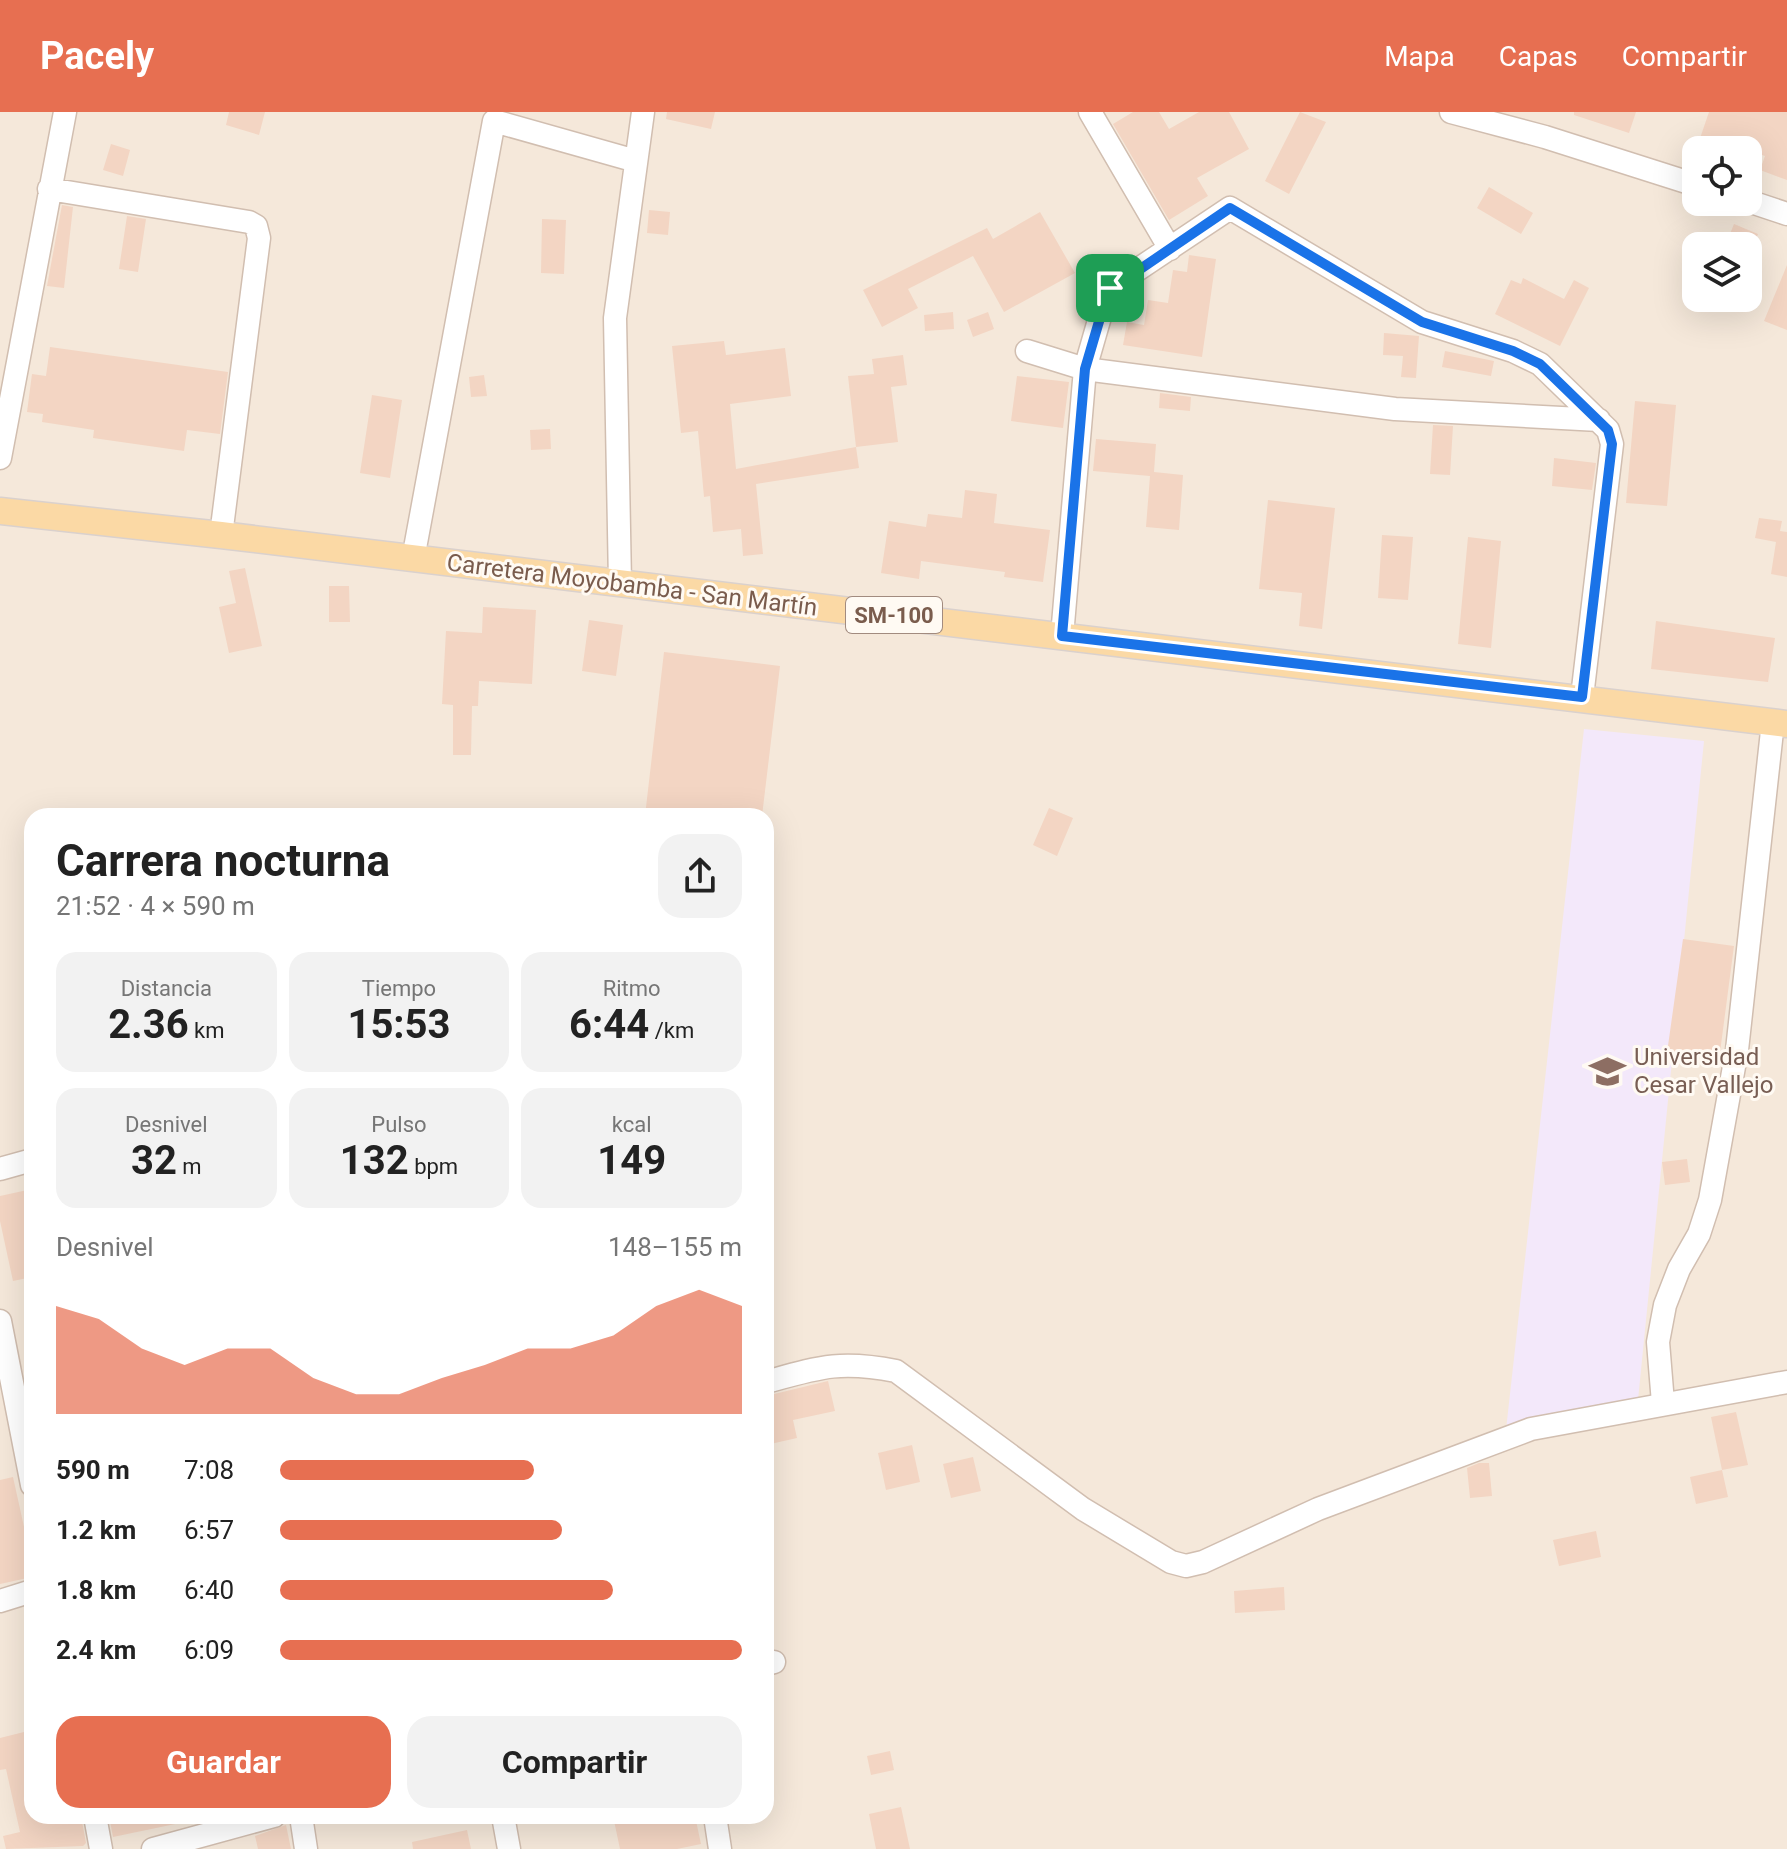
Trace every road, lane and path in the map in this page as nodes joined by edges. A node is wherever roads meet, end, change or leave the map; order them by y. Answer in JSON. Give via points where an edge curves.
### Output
{"nodes":[{"id":1,"x":65,"y":112,"type":"edge"},
{"id":2,"x":643,"y":112,"type":"edge"},
{"id":3,"x":1090,"y":112,"type":"edge"},
{"id":4,"x":1451,"y":112,"type":"edge"},
{"id":5,"x":636,"y":161,"type":"junction"},
{"id":6,"x":1682,"y":181,"type":"edge"},
{"id":7,"x":49,"y":189,"type":"junction"},
{"id":8,"x":1762,"y":206,"type":"edge"},
{"id":9,"x":1787,"y":214,"type":"edge"},
{"id":10,"x":1170,"y":249,"type":"junction"},
{"id":11,"x":1027,"y":351,"type":"dead end"},
{"id":12,"x":1085,"y":369,"type":"junction"},
{"id":13,"x":1599,"y":420,"type":"junction"},
{"id":14,"x":0,"y":458,"type":"edge"},
{"id":15,"x":0,"y":511,"type":"edge"},
{"id":16,"x":221,"y":535,"type":"junction"},
{"id":17,"x":413,"y":559,"type":"junction"},
{"id":18,"x":620,"y":583,"type":"junction"},
{"id":19,"x":1062,"y":636,"type":"junction"},
{"id":20,"x":1582,"y":697,"type":"junction"},
{"id":21,"x":1780,"y":723,"type":"edge"},
{"id":22,"x":24,"y":1162,"type":"edge"},
{"id":23,"x":0,"y":1169,"type":"edge"},
{"id":24,"x":0,"y":1321,"type":"edge"},
{"id":25,"x":774,"y":1380,"type":"edge"},
{"id":26,"x":1787,"y":1382,"type":"edge"},
{"id":27,"x":15,"y":1387,"type":"edge"},
{"id":28,"x":1663,"y":1403,"type":"junction"},
{"id":29,"x":24,"y":1439,"type":"edge"},
{"id":30,"x":24,"y":1594,"type":"edge"},
{"id":31,"x":0,"y":1601,"type":"edge"},
{"id":32,"x":96,"y":1824,"type":"edge"},
{"id":33,"x":245,"y":1824,"type":"edge"},
{"id":34,"x":302,"y":1824,"type":"edge"},
{"id":35,"x":504,"y":1824,"type":"edge"},
{"id":36,"x":716,"y":1824,"type":"edge"},
{"id":37,"x":101,"y":1849,"type":"edge"},
{"id":38,"x":153,"y":1849,"type":"edge"},
{"id":39,"x":306,"y":1849,"type":"edge"},
{"id":40,"x":509,"y":1849,"type":"edge"},
{"id":41,"x":720,"y":1849,"type":"edge"}],
"edges":[{"from":1,"to":7,"type":"street"},
{"from":2,"to":5,"type":"street"},
{"from":3,"to":10,"type":"street"},
{"from":4,"to":6,"type":"street"},
{"from":5,"to":17,"type":"street","via":[[494,121]]},
{"from":5,"to":18,"type":"street","via":[[615,318]]},
{"from":7,"to":14,"type":"street"},
{"from":7,"to":16,"type":"street","via":[[256,226],[259,238]]},
{"from":8,"to":9,"type":"street"},
{"from":10,"to":12,"type":"street","via":[[1108,291]]},
{"from":10,"to":13,"type":"street","via":[[1224,210],[1234,209],[1422,322],[1540,364]]},
{"from":11,"to":12,"type":"street"},
{"from":12,"to":13,"type":"street","via":[[1395,409]]},
{"from":12,"to":19,"type":"street"},
{"from":13,"to":20,"type":"street","via":[[1612,444]]},
{"from":15,"to":16,"type":"main road","name":"Carretera Moyobamba - San Martín","number":"SM-100"},
{"from":16,"to":17,"type":"main road","name":"Carretera Moyobamba - San Martín","number":"SM-100"},
{"from":17,"to":18,"type":"main road","name":"Carretera Moyobamba - San Martín","number":"SM-100"},
{"from":18,"to":19,"type":"main road","name":"Carretera Moyobamba - San Martín","number":"SM-100"},
{"from":19,"to":20,"type":"main road","name":"Carretera Moyobamba - San Martín","number":"SM-100"},
{"from":20,"to":21,"type":"main road","name":"Carretera Moyobamba - San Martín","number":"SM-100"},
{"from":21,"to":28,"type":"street","via":[[1737,1050],[1710,1200],[1662,1317],[1658,1342]]},
{"from":22,"to":23,"type":"street"},
{"from":24,"to":27,"type":"street"},
{"from":25,"to":28,"type":"street","via":[[825,1365],[896,1371],[1083,1509],[1186,1566],[1318,1509],[1531,1429]]},
{"from":26,"to":28,"type":"street"},
{"from":27,"to":29,"type":"street"},
{"from":30,"to":31,"type":"street"},
{"from":32,"to":37,"type":"street"},
{"from":33,"to":38,"type":"street"},
{"from":34,"to":39,"type":"street"},
{"from":35,"to":40,"type":"street"},
{"from":36,"to":41,"type":"street"}]}
